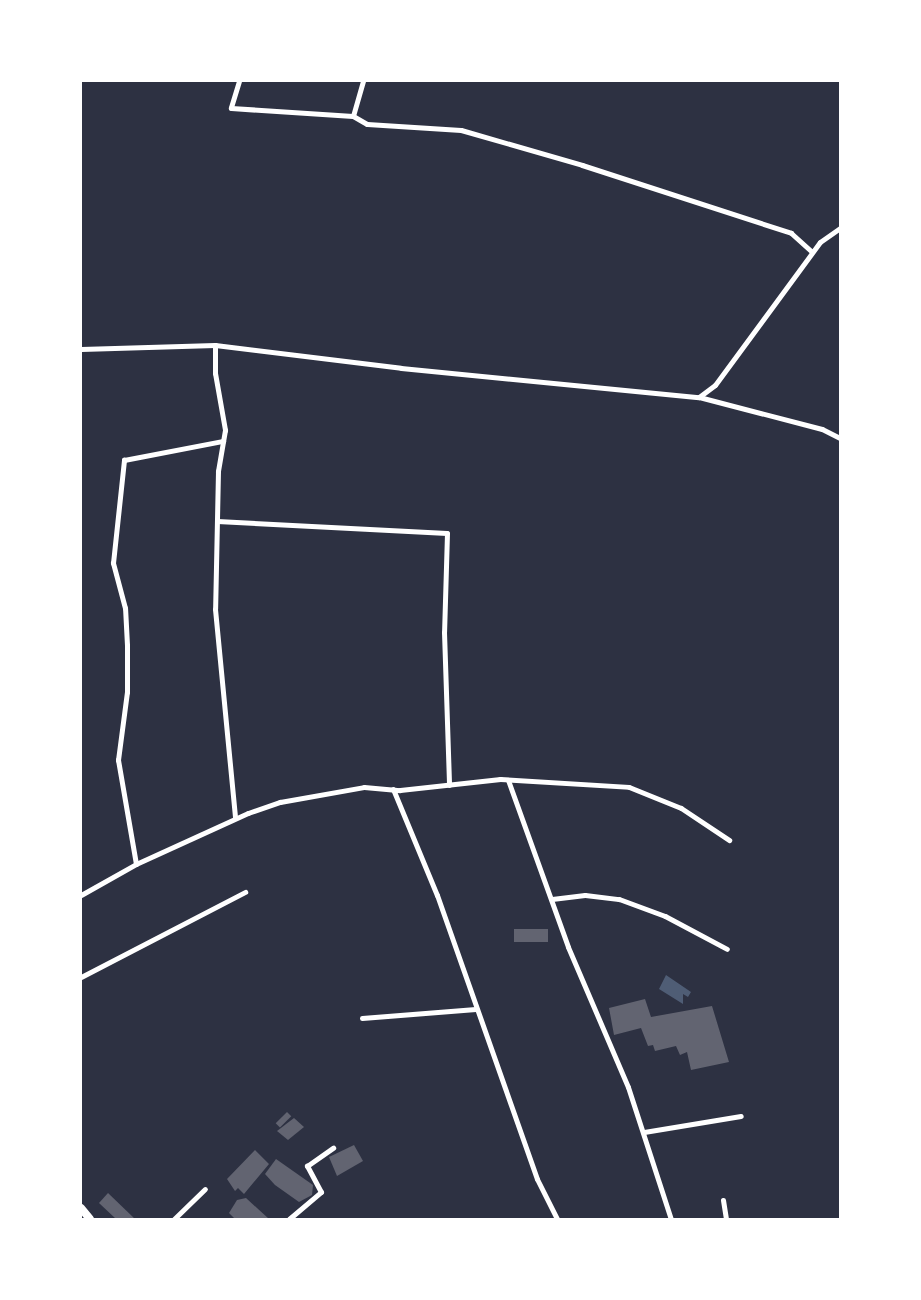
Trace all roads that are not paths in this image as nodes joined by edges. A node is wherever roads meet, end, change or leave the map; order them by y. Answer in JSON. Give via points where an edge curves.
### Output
{"nodes":[{"id":1,"x":239,"y":81,"type":"edge"},
{"id":2,"x":363,"y":81,"type":"edge"},
{"id":3,"x":352,"y":116,"type":"junction"},
{"id":4,"x":840,"y":228,"type":"edge"},
{"id":5,"x":812,"y":252,"type":"junction"},
{"id":6,"x":215,"y":345,"type":"junction"},
{"id":7,"x":81,"y":349,"type":"edge"},
{"id":8,"x":699,"y":397,"type":"junction"},
{"id":9,"x":840,"y":438,"type":"edge"},
{"id":10,"x":223,"y":441,"type":"junction"},
{"id":11,"x":217,"y":521,"type":"junction"},
{"id":12,"x":508,"y":779,"type":"junction"},
{"id":13,"x":449,"y":785,"type":"junction"},
{"id":14,"x":393,"y":789,"type":"junction"},
{"id":15,"x":235,"y":818,"type":"junction"},
{"id":16,"x":729,"y":840,"type":"dead end"},
{"id":17,"x":136,"y":864,"type":"junction"},
{"id":18,"x":245,"y":892,"type":"dead end"},
{"id":19,"x":81,"y":895,"type":"edge"},
{"id":20,"x":552,"y":899,"type":"junction"},
{"id":21,"x":727,"y":949,"type":"dead end"},
{"id":22,"x":81,"y":977,"type":"edge"},
{"id":23,"x":476,"y":1009,"type":"junction"},
{"id":24,"x":362,"y":1018,"type":"dead end"},
{"id":25,"x":741,"y":1116,"type":"dead end"},
{"id":26,"x":644,"y":1132,"type":"junction"},
{"id":27,"x":333,"y":1148,"type":"dead end"},
{"id":28,"x":205,"y":1189,"type":"dead end"},
{"id":29,"x":723,"y":1200,"type":"dead end"},
{"id":30,"x":81,"y":1208,"type":"edge"},
{"id":31,"x":86,"y":1218,"type":"edge"},
{"id":32,"x":174,"y":1219,"type":"edge"},
{"id":33,"x":289,"y":1219,"type":"edge"},
{"id":34,"x":557,"y":1219,"type":"edge"},
{"id":35,"x":671,"y":1219,"type":"edge"},
{"id":36,"x":726,"y":1219,"type":"edge"}],
"edges":[{"from":1,"to":3,"type":"street","via":[[231,108]]},
{"from":2,"to":3,"type":"street"},
{"from":3,"to":5,"type":"street","via":[[368,124],[461,130],[582,165],[791,233]]},
{"from":4,"to":5,"type":"street"},
{"from":5,"to":8,"type":"street","via":[[715,385]]},
{"from":6,"to":7,"type":"street"},
{"from":6,"to":8,"type":"street"},
{"from":6,"to":10,"type":"street"},
{"from":8,"to":9,"type":"street","via":[[822,429]]},
{"from":10,"to":11,"type":"street"},
{"from":10,"to":17,"type":"street","via":[[124,460],[113,563],[125,608],[127,645],[127,692],[118,732],[118,760]]},
{"from":11,"to":13,"type":"street","via":[[447,533],[444,632]]},
{"from":11,"to":15,"type":"street","via":[[215,609]]},
{"from":12,"to":13,"type":"street"},
{"from":12,"to":16,"type":"street","via":[[629,788],[681,808]]},
{"from":12,"to":20,"type":"street"},
{"from":13,"to":14,"type":"street"},
{"from":14,"to":15,"type":"street","via":[[364,787],[305,796]]},
{"from":14,"to":23,"type":"street","via":[[431,880]]},
{"from":15,"to":17,"type":"street"},
{"from":17,"to":19,"type":"street"},
{"from":18,"to":22,"type":"street"},
{"from":20,"to":21,"type":"street","via":[[585,895],[619,899],[665,916]]},
{"from":20,"to":26,"type":"street"},
{"from":23,"to":24,"type":"street"},
{"from":23,"to":34,"type":"street","via":[[537,1179]]},
{"from":25,"to":26,"type":"street"},
{"from":26,"to":35,"type":"street"},
{"from":27,"to":33,"type":"street","via":[[307,1166],[321,1192]]},
{"from":28,"to":32,"type":"street"},
{"from":29,"to":36,"type":"street"},
{"from":30,"to":31,"type":"main road"}]}
